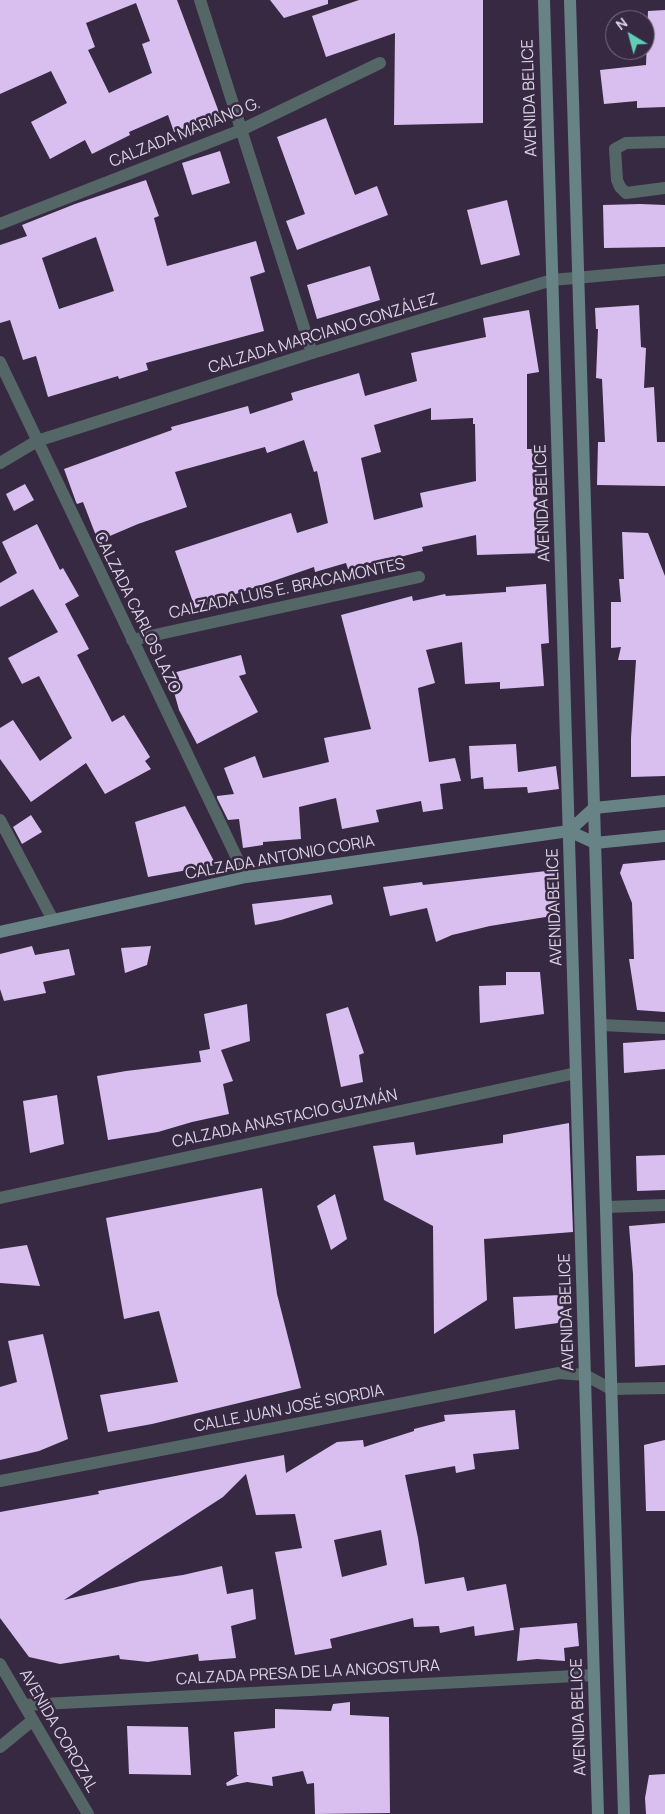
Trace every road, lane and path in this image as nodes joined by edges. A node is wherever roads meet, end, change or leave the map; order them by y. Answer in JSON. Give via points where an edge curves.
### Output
{"nodes":[{"id":1,"x":200,"y":0,"type":"edge"},
{"id":2,"x":544,"y":0,"type":"edge"},
{"id":3,"x":570,"y":0,"type":"edge"},
{"id":4,"x":380,"y":63,"type":"dead end"},
{"id":5,"x":241,"y":130,"type":"junction"},
{"id":6,"x":665,"y":142,"type":"edge"},
{"id":7,"x":665,"y":188,"type":"edge"},
{"id":8,"x":0,"y":224,"type":"edge"},
{"id":9,"x":665,"y":270,"type":"edge"},
{"id":10,"x":578,"y":277,"type":"junction"},
{"id":11,"x":552,"y":280,"type":"junction"},
{"id":12,"x":312,"y":353,"type":"junction"},
{"id":13,"x":0,"y":362,"type":"edge"},
{"id":14,"x":37,"y":441,"type":"junction"},
{"id":15,"x":0,"y":463,"type":"edge"},
{"id":16,"x":419,"y":577,"type":"dead end"},
{"id":17,"x":132,"y":640,"type":"junction"},
{"id":18,"x":665,"y":800,"type":"edge"},
{"id":19,"x":594,"y":808,"type":"junction"},
{"id":20,"x":0,"y":820,"type":"edge"},
{"id":21,"x":569,"y":831,"type":"junction"},
{"id":22,"x":665,"y":836,"type":"edge"},
{"id":23,"x":595,"y":843,"type":"junction"},
{"id":24,"x":246,"y":877,"type":"junction"},
{"id":25,"x":53,"y":920,"type":"junction"},
{"id":26,"x":0,"y":932,"type":"edge"},
{"id":27,"x":601,"y":1026,"type":"junction"},
{"id":28,"x":665,"y":1028,"type":"edge"},
{"id":29,"x":576,"y":1073,"type":"junction"},
{"id":30,"x":0,"y":1198,"type":"edge"},
{"id":31,"x":665,"y":1204,"type":"edge"},
{"id":32,"x":606,"y":1207,"type":"junction"},
{"id":33,"x":585,"y":1375,"type":"junction"},
{"id":34,"x":665,"y":1388,"type":"edge"},
{"id":35,"x":611,"y":1389,"type":"junction"},
{"id":36,"x":0,"y":1481,"type":"edge"},
{"id":37,"x":0,"y":1664,"type":"edge"},
{"id":38,"x":594,"y":1675,"type":"junction"},
{"id":39,"x":24,"y":1704,"type":"junction"},
{"id":40,"x":33,"y":1720,"type":"junction"},
{"id":41,"x":0,"y":1747,"type":"edge"},
{"id":42,"x":88,"y":1814,"type":"edge"},
{"id":43,"x":598,"y":1814,"type":"edge"},
{"id":44,"x":624,"y":1814,"type":"edge"}],
"edges":[{"from":1,"to":5,"type":"street"},
{"from":2,"to":11,"type":"main road","name":"AVENIDA BELICE"},
{"from":3,"to":10,"type":"main road"},
{"from":4,"to":5,"type":"street","name":"CALZADA MARIANO G."},
{"from":5,"to":8,"type":"street","name":"CALZADA MARIANO G."},
{"from":5,"to":12,"type":"street"},
{"from":6,"to":7,"type":"street","via":[[626,143],[615,149],[617,180],[626,193]]},
{"from":9,"to":10,"type":"street","name":"CALZADA MARCIANO GONZÁLEZ"},
{"from":10,"to":11,"type":"street","name":"CALZADA MARCIANO GONZÁLEZ"},
{"from":10,"to":19,"type":"main road"},
{"from":11,"to":12,"type":"street","name":"CALZADA MARCIANO GONZÁLEZ"},
{"from":11,"to":21,"type":"main road","name":"AVENIDA BELICE"},
{"from":12,"to":14,"type":"street","name":"CALZADA MARCIANO GONZÁLEZ"},
{"from":13,"to":14,"type":"street","name":"CALZADA CARLOS LAZO"},
{"from":14,"to":15,"type":"street","name":"CALZADA MARCIANO GONZÁLEZ"},
{"from":14,"to":17,"type":"street","name":"CALZADA CARLOS LAZO"},
{"from":16,"to":17,"type":"street","name":"CALZADA LUIS E. BRACAMONTES"},
{"from":17,"to":24,"type":"street","name":"CALZADA CARLOS LAZO"},
{"from":18,"to":19,"type":"main road"},
{"from":19,"to":21,"type":"main road"},
{"from":19,"to":23,"type":"main road"},
{"from":20,"to":25,"type":"street"},
{"from":21,"to":23,"type":"main road"},
{"from":21,"to":24,"type":"main road","name":"CALZADA ANTONIO CORIA"},
{"from":21,"to":29,"type":"main road","name":"AVENIDA BELICE"},
{"from":22,"to":23,"type":"main road"},
{"from":23,"to":27,"type":"main road"},
{"from":24,"to":25,"type":"main road","name":"CALZADA ANTONIO CORIA"},
{"from":25,"to":26,"type":"main road","name":"CALZADA ANTONIO CORIA"},
{"from":27,"to":28,"type":"street"},
{"from":27,"to":32,"type":"main road"},
{"from":29,"to":30,"type":"street","name":"CALZADA ANASTACIO GUZMÁN"},
{"from":29,"to":33,"type":"main road","name":"AVENIDA BELICE"},
{"from":31,"to":32,"type":"street"},
{"from":32,"to":35,"type":"main road"},
{"from":33,"to":35,"type":"street"},
{"from":33,"to":36,"type":"street","name":"CALLE JUAN JOSÉ SIORDIA","via":[[559,1373]]},
{"from":33,"to":38,"type":"main road","name":"AVENIDA BELICE"},
{"from":34,"to":35,"type":"street"},
{"from":35,"to":44,"type":"main road"},
{"from":37,"to":39,"type":"street","name":"AVENIDA COROZAL"},
{"from":38,"to":39,"type":"street","name":"CALZADA PRESA DE LA ANGOSTURA"},
{"from":38,"to":43,"type":"main road","name":"AVENIDA BELICE"},
{"from":39,"to":40,"type":"street","name":"AVENIDA COROZAL"},
{"from":40,"to":41,"type":"street"},
{"from":40,"to":42,"type":"street","name":"AVENIDA COROZAL"}]}
